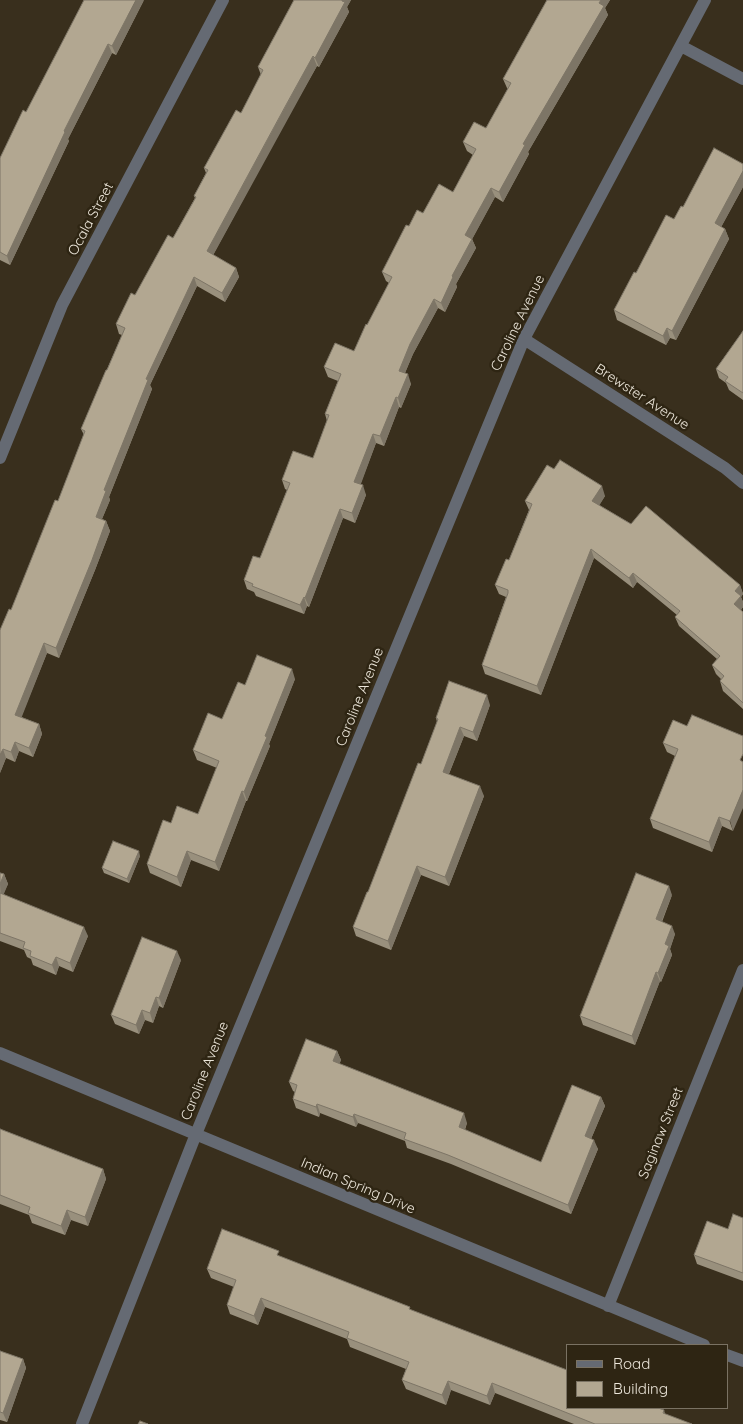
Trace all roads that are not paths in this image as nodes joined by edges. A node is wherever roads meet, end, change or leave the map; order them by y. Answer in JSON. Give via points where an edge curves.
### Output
{"nodes":[{"id":1,"x":223,"y":0,"type":"edge"},
{"id":2,"x":705,"y":0,"type":"edge"},
{"id":3,"x":681,"y":46,"type":"junction"},
{"id":4,"x":743,"y":79,"type":"edge"},
{"id":5,"x":524,"y":339,"type":"junction"},
{"id":6,"x":0,"y":458,"type":"edge"},
{"id":7,"x":743,"y":483,"type":"edge"},
{"id":8,"x":743,"y":970,"type":"edge"},
{"id":9,"x":0,"y":1053,"type":"edge"},
{"id":10,"x":196,"y":1134,"type":"junction"},
{"id":11,"x":608,"y":1306,"type":"junction"},
{"id":12,"x":702,"y":1344,"type":"edge"},
{"id":13,"x":728,"y":1355,"type":"edge"},
{"id":14,"x":743,"y":1361,"type":"edge"},
{"id":15,"x":82,"y":1424,"type":"edge"}],
"edges":[{"from":1,"to":6,"type":"street","name":"Ocala Street","via":[[62,305]]},
{"from":2,"to":3,"type":"street","name":"Caroline Avenue"},
{"from":3,"to":4,"type":"street"},
{"from":3,"to":5,"type":"street","name":"Caroline Avenue"},
{"from":5,"to":7,"type":"street","name":"Brewster Avenue","via":[[726,468]]},
{"from":5,"to":10,"type":"street","name":"Caroline Avenue"},
{"from":8,"to":11,"type":"street","name":"Saginaw Street"},
{"from":9,"to":10,"type":"street","name":"Indian Spring Drive"},
{"from":10,"to":11,"type":"street","name":"Indian Spring Drive"},
{"from":10,"to":15,"type":"street","name":"Caroline Avenue"},
{"from":11,"to":12,"type":"street","name":"Indian Spring Drive"},
{"from":13,"to":14,"type":"street"}]}
